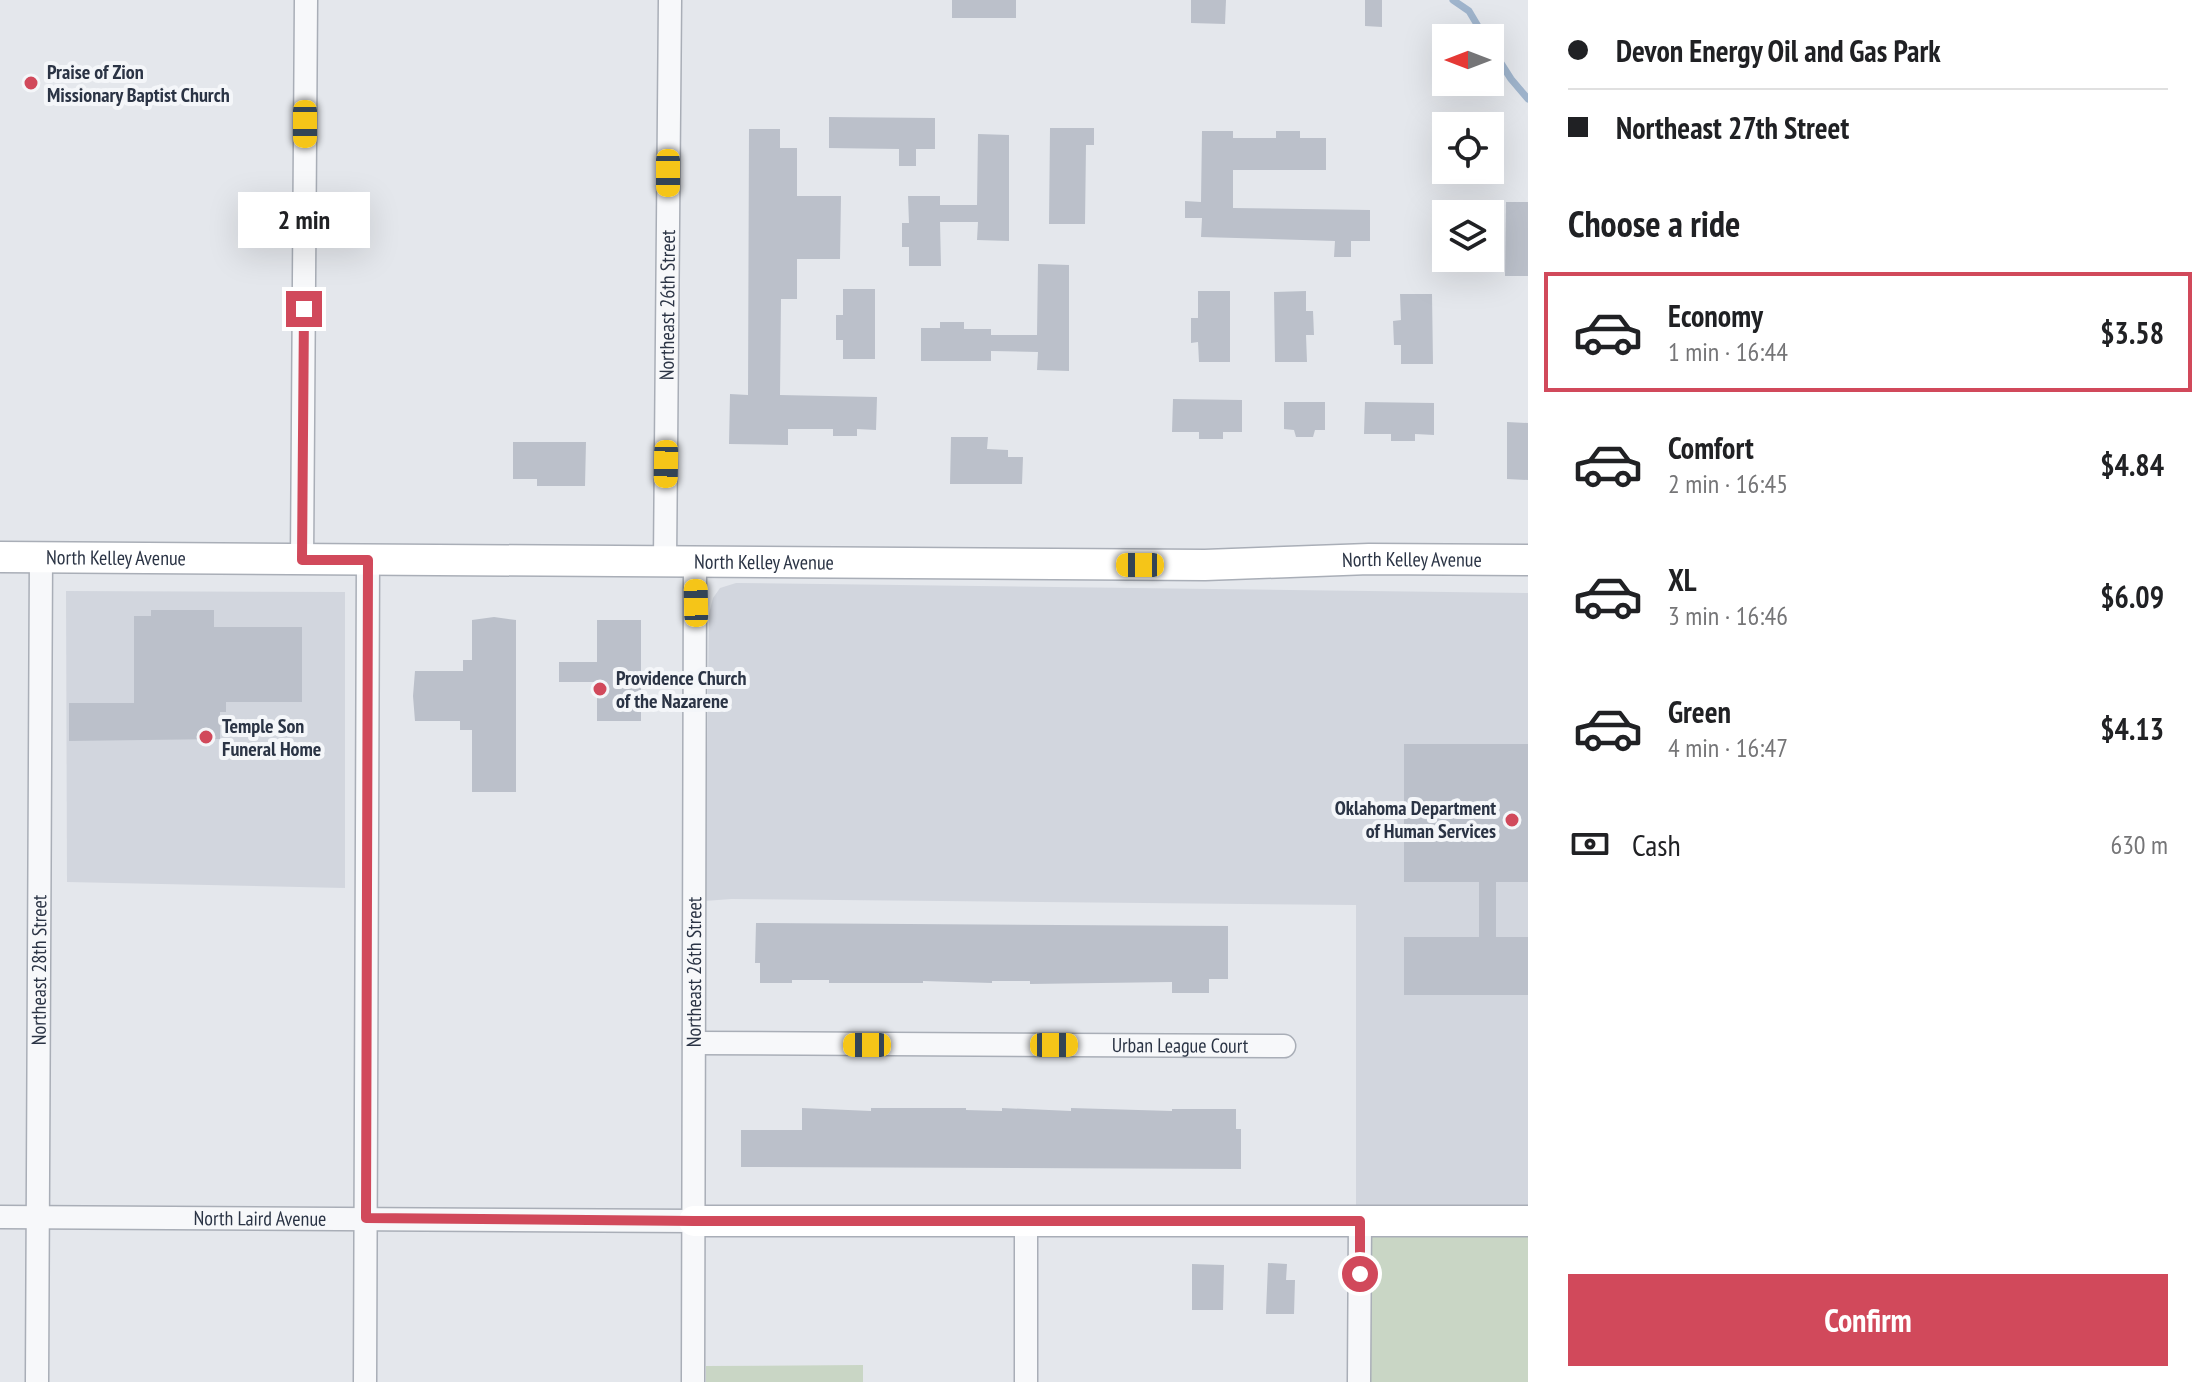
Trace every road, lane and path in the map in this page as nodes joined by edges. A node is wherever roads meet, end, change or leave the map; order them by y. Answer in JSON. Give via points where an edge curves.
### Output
{"nodes":[{"id":1,"x":306,"y":0,"type":"edge"},
{"id":2,"x":670,"y":0,"type":"edge"},
{"id":3,"x":41,"y":556,"type":"junction"},
{"id":4,"x":0,"y":557,"type":"edge"},
{"id":5,"x":302,"y":560,"type":"junction"},
{"id":6,"x":368,"y":560,"type":"junction"},
{"id":7,"x":1528,"y":560,"type":"edge"},
{"id":8,"x":665,"y":561,"type":"junction"},
{"id":9,"x":695,"y":561,"type":"junction"},
{"id":10,"x":694,"y":1043,"type":"junction"},
{"id":11,"x":1284,"y":1046,"type":"dead end"},
{"id":12,"x":0,"y":1217,"type":"edge"},
{"id":13,"x":38,"y":1217,"type":"junction"},
{"id":14,"x":366,"y":1218,"type":"junction"},
{"id":15,"x":1026,"y":1220,"type":"junction"},
{"id":16,"x":694,"y":1221,"type":"junction"},
{"id":17,"x":1360,"y":1221,"type":"junction"},
{"id":18,"x":1528,"y":1221,"type":"edge"},
{"id":19,"x":37,"y":1382,"type":"edge"},
{"id":20,"x":365,"y":1382,"type":"edge"},
{"id":21,"x":693,"y":1382,"type":"edge"},
{"id":22,"x":1026,"y":1382,"type":"edge"},
{"id":23,"x":1359,"y":1382,"type":"edge"}],
"edges":[{"from":1,"to":5,"type":"street"},
{"from":2,"to":8,"type":"street","name":"Northeast 26th Street"},
{"from":3,"to":4,"type":"main road","name":"North Kelley Avenue"},
{"from":3,"to":5,"type":"main road","name":"North Kelley Avenue"},
{"from":3,"to":13,"type":"street","name":"Northeast 28th Street"},
{"from":5,"to":6,"type":"main road","name":"North Kelley Avenue"},
{"from":6,"to":8,"type":"main road","name":"North Kelley Avenue"},
{"from":6,"to":14,"type":"street"},
{"from":7,"to":9,"type":"main road","name":"North Kelley Avenue","via":[[1205,565]]},
{"from":8,"to":9,"type":"main road","name":"North Kelley Avenue"},
{"from":9,"to":10,"type":"street","name":"Northeast 26th Street"},
{"from":10,"to":11,"type":"street","name":"Urban League Court"},
{"from":10,"to":16,"type":"street","name":"Northeast 26th Street"},
{"from":12,"to":13,"type":"street","name":"North Laird Avenue"},
{"from":13,"to":14,"type":"street","name":"North Laird Avenue"},
{"from":13,"to":19,"type":"street","name":"Northeast 28th Street"},
{"from":14,"to":16,"type":"street","name":"North Laird Avenue"},
{"from":14,"to":20,"type":"street"},
{"from":15,"to":16,"type":"main road","name":"North Laird Avenue"},
{"from":15,"to":17,"type":"main road","name":"North Laird Avenue"},
{"from":15,"to":22,"type":"street"},
{"from":16,"to":21,"type":"street","name":"Northeast 26th Street"},
{"from":17,"to":18,"type":"main road","name":"North Laird Avenue"},
{"from":17,"to":23,"type":"street"}]}
